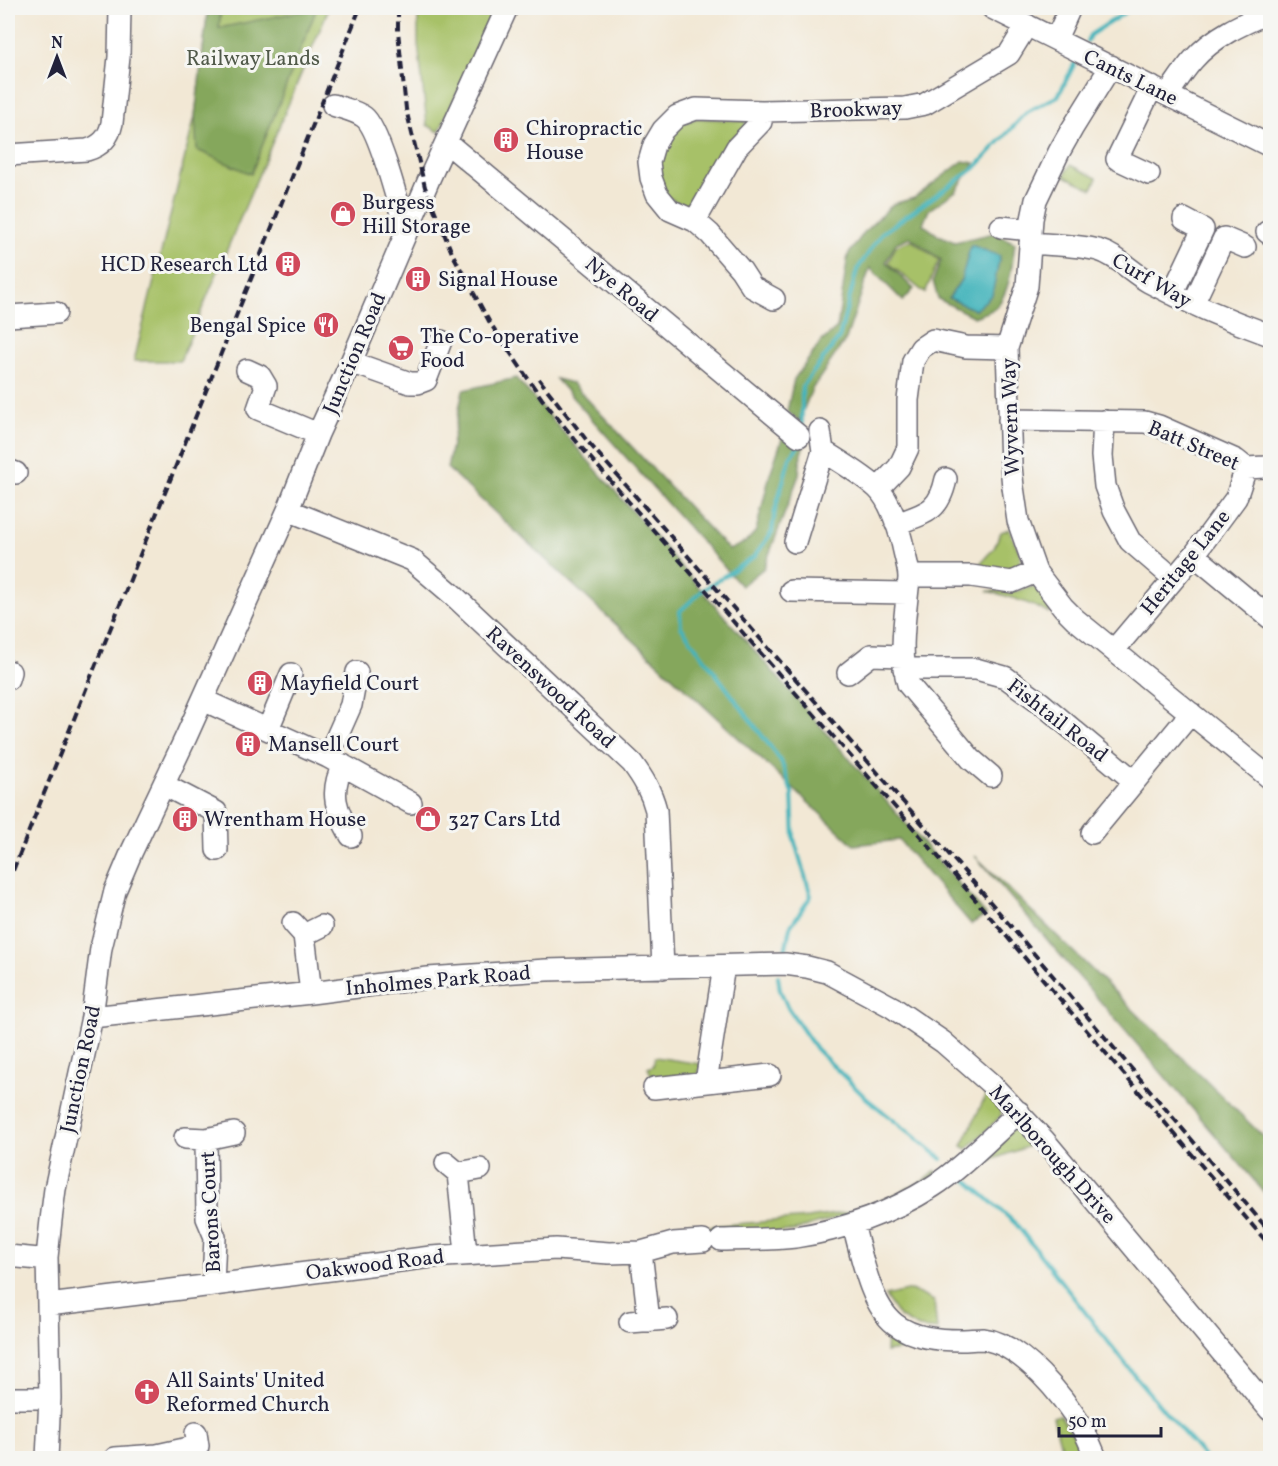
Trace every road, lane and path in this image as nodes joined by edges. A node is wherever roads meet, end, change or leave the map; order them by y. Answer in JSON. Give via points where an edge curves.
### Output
{"nodes":[{"id":1,"x":120,"y":8,"type":"edge"},
{"id":2,"x":507,"y":8,"type":"edge"},
{"id":3,"x":992,"y":8,"type":"edge"},
{"id":4,"x":1070,"y":8,"type":"edge"},
{"id":5,"x":1270,"y":12,"type":"edge"},
{"id":6,"x":1027,"y":25,"type":"junction"},
{"id":7,"x":1056,"y":39,"type":"junction"},
{"id":8,"x":1111,"y":66,"type":"junction"},
{"id":9,"x":1160,"y":90,"type":"junction"},
{"id":10,"x":333,"y":105,"type":"dead end"},
{"id":11,"x":762,"y":111,"type":"junction"},
{"id":12,"x":446,"y":142,"type":"junction"},
{"id":13,"x":1270,"y":146,"type":"edge"},
{"id":14,"x":8,"y":155,"type":"edge"},
{"id":15,"x":1149,"y":174,"type":"dead end"},
{"id":16,"x":1184,"y":219,"type":"dead end"},
{"id":17,"x":695,"y":221,"type":"junction"},
{"id":18,"x":1001,"y":227,"type":"dead end"},
{"id":19,"x":406,"y":232,"type":"junction"},
{"id":20,"x":1031,"y":237,"type":"junction"},
{"id":21,"x":1245,"y":247,"type":"dead end"},
{"id":22,"x":1172,"y":294,"type":"junction"},
{"id":23,"x":774,"y":299,"type":"dead end"},
{"id":24,"x":1193,"y":304,"type":"junction"},
{"id":25,"x":56,"y":313,"type":"dead end"},
{"id":26,"x":8,"y":316,"type":"edge"},
{"id":27,"x":1270,"y":335,"type":"edge"},
{"id":28,"x":441,"y":341,"type":"dead end"},
{"id":29,"x":1006,"y":348,"type":"junction"},
{"id":30,"x":351,"y":362,"type":"junction"},
{"id":31,"x":247,"y":370,"type":"dead end"},
{"id":32,"x":1009,"y":420,"type":"junction"},
{"id":33,"x":1104,"y":422,"type":"junction"},
{"id":34,"x":318,"y":434,"type":"junction"},
{"id":35,"x":814,"y":439,"type":"junction"},
{"id":36,"x":1270,"y":466,"type":"edge"},
{"id":37,"x":1246,"y":468,"type":"junction"},
{"id":38,"x":946,"y":478,"type":"dead end"},
{"id":39,"x":878,"y":489,"type":"junction"},
{"id":40,"x":288,"y":510,"type":"junction"},
{"id":41,"x":896,"y":524,"type":"junction"},
{"id":42,"x":795,"y":542,"type":"dead end"},
{"id":43,"x":1194,"y":555,"type":"junction"},
{"id":44,"x":1036,"y":572,"type":"junction"},
{"id":45,"x":1173,"y":578,"type":"junction"},
{"id":46,"x":908,"y":584,"type":"junction"},
{"id":47,"x":791,"y":591,"type":"dead end"},
{"id":48,"x":1270,"y":618,"type":"edge"},
{"id":49,"x":1114,"y":650,"type":"junction"},
{"id":50,"x":903,"y":663,"type":"junction"},
{"id":51,"x":8,"y":671,"type":"edge"},
{"id":52,"x":357,"y":672,"type":"dead end"},
{"id":53,"x":848,"y":673,"type":"dead end"},
{"id":54,"x":291,"y":674,"type":"dead end"},
{"id":55,"x":8,"y":679,"type":"edge"},
{"id":56,"x":203,"y":700,"type":"junction"},
{"id":57,"x":1191,"y":712,"type":"junction"},
{"id":58,"x":268,"y":729,"type":"junction"},
{"id":59,"x":335,"y":761,"type":"junction"},
{"id":60,"x":991,"y":776,"type":"dead end"},
{"id":61,"x":1270,"y":778,"type":"edge"},
{"id":62,"x":1134,"y":782,"type":"junction"},
{"id":63,"x":164,"y":785,"type":"junction"},
{"id":64,"x":411,"y":803,"type":"dead end"},
{"id":65,"x":1092,"y":833,"type":"dead end"},
{"id":66,"x":351,"y":836,"type":"dead end"},
{"id":67,"x":217,"y":850,"type":"dead end"},
{"id":68,"x":306,"y":928,"type":"dead end"},
{"id":69,"x":785,"y":964,"type":"joint"},
{"id":70,"x":724,"y":966,"type":"junction"},
{"id":71,"x":663,"y":968,"type":"junction"},
{"id":72,"x":311,"y":993,"type":"junction"},
{"id":73,"x":92,"y":1017,"type":"junction"},
{"id":74,"x":770,"y":1075,"type":"dead end"},
{"id":75,"x":706,"y":1082,"type":"junction"},
{"id":76,"x":654,"y":1088,"type":"dead end"},
{"id":77,"x":1018,"y":1112,"type":"junction"},
{"id":78,"x":234,"y":1133,"type":"dead end"},
{"id":79,"x":185,"y":1138,"type":"dead end"},
{"id":80,"x":206,"y":1139,"type":"junction"},
{"id":81,"x":480,"y":1170,"type":"dead end"},
{"id":82,"x":853,"y":1224,"type":"junction"},
{"id":83,"x":641,"y":1252,"type":"junction"},
{"id":84,"x":466,"y":1253,"type":"junction"},
{"id":85,"x":8,"y":1256,"type":"edge"},
{"id":86,"x":47,"y":1257,"type":"junction"},
{"id":87,"x":213,"y":1285,"type":"junction"},
{"id":88,"x":48,"y":1305,"type":"junction"},
{"id":89,"x":648,"y":1321,"type":"dead end"},
{"id":90,"x":8,"y":1398,"type":"edge"},
{"id":91,"x":50,"y":1398,"type":"junction"},
{"id":92,"x":1270,"y":1410,"type":"edge"},
{"id":93,"x":196,"y":1433,"type":"dead end"},
{"id":94,"x":48,"y":1458,"type":"edge"},
{"id":95,"x":115,"y":1458,"type":"edge"},
{"id":96,"x":1096,"y":1458,"type":"edge"}],
"edges":[{"from":1,"to":14,"type":"street","via":[[111,128],[105,139],[87,150]]},
{"from":2,"to":12,"type":"street","name":"Junction Road"},
{"from":3,"to":6,"type":"street","name":"Cants Lane"},
{"from":4,"to":7,"type":"street"},
{"from":5,"to":9,"type":"street","via":[[1218,38]]},
{"from":6,"to":7,"type":"street","name":"Cants Lane"},
{"from":6,"to":11,"type":"street","name":"Brookway","via":[[1009,54],[925,104],[905,108]]},
{"from":7,"to":8,"type":"street","name":"Cants Lane"},
{"from":8,"to":9,"type":"street","name":"Cants Lane"},
{"from":8,"to":20,"type":"street","name":"Wyvern Way","via":[[1067,136],[1035,200]]},
{"from":9,"to":13,"type":"street","name":"Cants Lane"},
{"from":9,"to":15,"type":"street","via":[[1117,159]]},
{"from":10,"to":19,"type":"street","via":[[364,117],[374,131]]},
{"from":11,"to":17,"type":"street","via":[[761,122],[737,147]]},
{"from":11,"to":17,"type":"street","name":"Brookway","via":[[696,109],[677,116],[663,130],[649,162],[651,178],[657,195],[670,210]]},
{"from":12,"to":19,"type":"street","name":"Junction Road"},
{"from":12,"to":35,"type":"street","name":"Nye Road"},
{"from":16,"to":22,"type":"street","via":[[1203,229]]},
{"from":17,"to":23,"type":"street","name":"Brookway","via":[[752,287]]},
{"from":18,"to":20,"type":"street","name":"Curf Way"},
{"from":19,"to":30,"type":"street","name":"Junction Road"},
{"from":20,"to":22,"type":"street","name":"Curf Way","via":[[1098,250]]},
{"from":20,"to":29,"type":"street","name":"Wyvern Way","via":[[1027,286]]},
{"from":21,"to":24,"type":"street","via":[[1224,238]]},
{"from":22,"to":24,"type":"street","name":"Curf Way"},
{"from":24,"to":27,"type":"street","name":"Curf Way"},
{"from":25,"to":26,"type":"street"},
{"from":28,"to":30,"type":"street","via":[[426,380],[418,383]]},
{"from":29,"to":32,"type":"street","name":"Wyvern Way"},
{"from":29,"to":39,"type":"street","via":[[966,347],[933,340],[921,348],[913,361],[908,448],[899,467]]},
{"from":30,"to":34,"type":"street","name":"Junction Road"},
{"from":31,"to":34,"type":"street","via":[[260,376],[266,386],[255,416]]},
{"from":32,"to":33,"type":"street","name":"Batt Street"},
{"from":32,"to":44,"type":"street","name":"Wyvern Way","via":[[1018,521]]},
{"from":33,"to":37,"type":"street","name":"Batt Street","via":[[1159,426]]},
{"from":33,"to":45,"type":"street","via":[[1101,456],[1105,486],[1114,511],[1130,541]]},
{"from":34,"to":40,"type":"street","name":"Junction Road"},
{"from":35,"to":39,"type":"street","name":"Nye Road"},
{"from":35,"to":42,"type":"street","via":[[813,486]]},
{"from":36,"to":37,"type":"street","name":"Batt Street"},
{"from":37,"to":43,"type":"street","name":"Heritage Lane","via":[[1236,498]]},
{"from":38,"to":41,"type":"street","via":[[936,504],[925,513]]},
{"from":39,"to":41,"type":"street"},
{"from":40,"to":56,"type":"street","name":"Junction Road"},
{"from":40,"to":71,"type":"street","name":"Ravenswood Road","via":[[412,560],[632,763],[644,779],[656,810]]},
{"from":41,"to":46,"type":"street"},
{"from":43,"to":45,"type":"street","name":"Heritage Lane"},
{"from":43,"to":48,"type":"street"},
{"from":44,"to":46,"type":"street","via":[[1012,582],[971,576]]},
{"from":44,"to":49,"type":"street","name":"Wyvern Way","via":[[1063,607]]},
{"from":45,"to":49,"type":"street","name":"Heritage Lane"},
{"from":46,"to":47,"type":"street"},
{"from":46,"to":50,"type":"street"},
{"from":49,"to":57,"type":"street","name":"Wyvern Way"},
{"from":50,"to":53,"type":"street","name":"Fishtail Road","via":[[871,655]]},
{"from":50,"to":60,"type":"street","via":[[908,684],[971,759]]},
{"from":50,"to":62,"type":"street","name":"Fishtail Road","via":[[976,669],[1005,677]]},
{"from":51,"to":55,"type":"street"},
{"from":52,"to":59,"type":"street"},
{"from":54,"to":58,"type":"street"},
{"from":56,"to":58,"type":"street"},
{"from":56,"to":63,"type":"street","name":"Junction Road"},
{"from":57,"to":61,"type":"street","name":"Wyvern Way"},
{"from":57,"to":62,"type":"street"},
{"from":58,"to":59,"type":"street"},
{"from":59,"to":64,"type":"street"},
{"from":59,"to":66,"type":"street","via":[[338,775],[334,790],[341,819]]},
{"from":62,"to":65,"type":"street"},
{"from":63,"to":67,"type":"street","via":[[216,813]]},
{"from":63,"to":73,"type":"street","name":"Junction Road","via":[[115,891],[101,948]]},
{"from":68,"to":72,"type":"street"},
{"from":69,"to":70,"type":"street","name":"Inholmes Park Road"},
{"from":69,"to":77,"type":"street","name":"Marlborough Drive","via":[[827,972],[892,1007],[943,1042]]},
{"from":70,"to":71,"type":"street","name":"Inholmes Park Road"},
{"from":70,"to":75,"type":"street"},
{"from":71,"to":72,"type":"street","name":"Inholmes Park Road","via":[[428,978]]},
{"from":72,"to":73,"type":"street","name":"Inholmes Park Road"},
{"from":73,"to":86,"type":"street","name":"Junction Road","via":[[55,1189]]},
{"from":74,"to":75,"type":"street"},
{"from":75,"to":76,"type":"street"},
{"from":77,"to":82,"type":"street","name":"Oakwood Road","via":[[933,1186],[898,1206]]},
{"from":77,"to":92,"type":"street","name":"Marlborough Drive"},
{"from":78,"to":80,"type":"street","name":"Barons Court"},
{"from":79,"to":80,"type":"street","name":"Barons Court"},
{"from":80,"to":87,"type":"street","name":"Barons Court","via":[[207,1218],[215,1237]]},
{"from":81,"to":84,"type":"street","via":[[452,1168]]},
{"from":82,"to":83,"type":"street","name":"Oakwood Road","via":[[794,1237],[674,1243]]},
{"from":82,"to":96,"type":"street","via":[[871,1288],[894,1324],[918,1336],[1003,1344],[1023,1358],[1060,1396]]},
{"from":83,"to":84,"type":"street","name":"Oakwood Road","via":[[556,1249]]},
{"from":83,"to":89,"type":"street"},
{"from":84,"to":87,"type":"street","name":"Oakwood Road"},
{"from":85,"to":86,"type":"street"},
{"from":86,"to":88,"type":"street","name":"Junction Road"},
{"from":87,"to":88,"type":"street","name":"Oakwood Road"},
{"from":88,"to":91,"type":"street","name":"Junction Road"},
{"from":90,"to":91,"type":"street"},
{"from":91,"to":94,"type":"street","name":"Junction Road"},
{"from":93,"to":95,"type":"street","via":[[198,1446],[157,1455]]}]}
